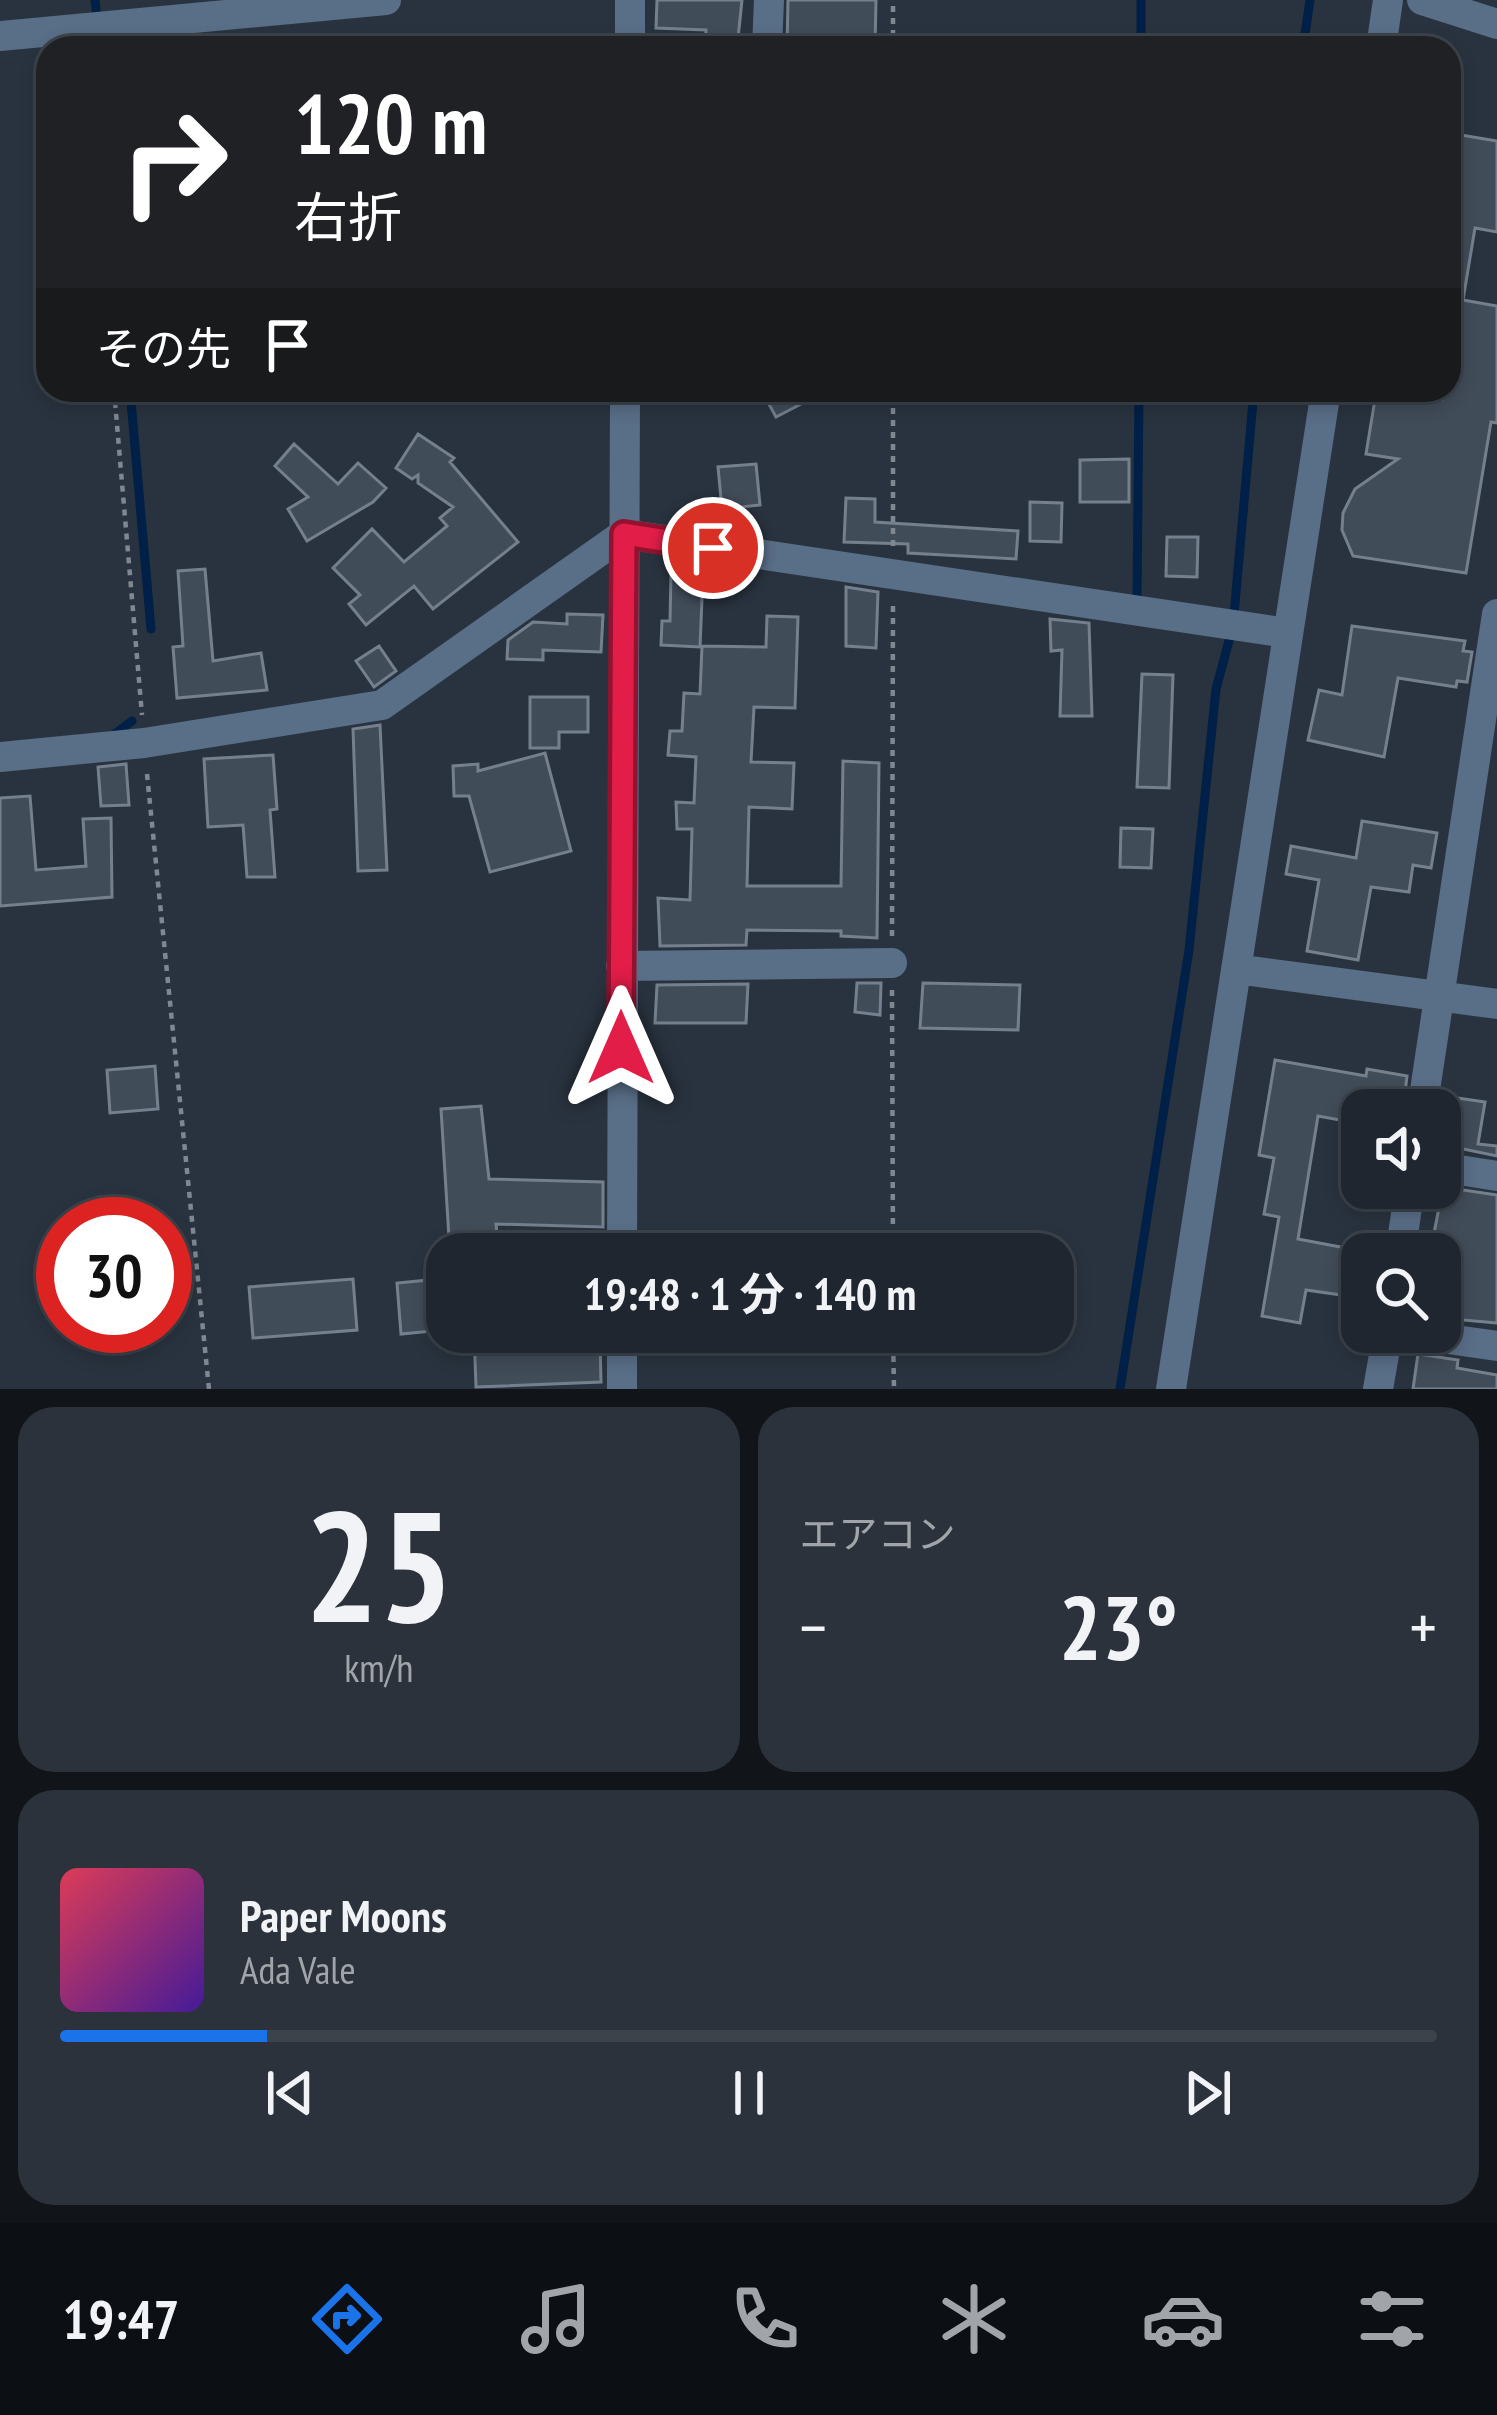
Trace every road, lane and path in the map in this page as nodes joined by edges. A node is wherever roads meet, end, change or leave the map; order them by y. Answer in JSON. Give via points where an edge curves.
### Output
{"nodes":[{"id":1,"x":386,"y":0,"type":"edge"},
{"id":2,"x":631,"y":0,"type":"edge"},
{"id":3,"x":769,"y":0,"type":"edge"},
{"id":4,"x":893,"y":0,"type":"edge"},
{"id":5,"x":1388,"y":0,"type":"edge"},
{"id":6,"x":1422,"y":0,"type":"edge"},
{"id":7,"x":1497,"y":24,"type":"edge"},
{"id":8,"x":0,"y":35,"type":"edge"},
{"id":9,"x":630,"y":36,"type":"edge"},
{"id":10,"x":767,"y":36,"type":"edge"},
{"id":11,"x":893,"y":36,"type":"edge"},
{"id":12,"x":1383,"y":36,"type":"edge"},
{"id":13,"x":115,"y":402,"type":"edge"},
{"id":14,"x":626,"y":402,"type":"edge"},
{"id":15,"x":893,"y":402,"type":"edge"},
{"id":16,"x":1324,"y":402,"type":"edge"},
{"id":17,"x":624,"y":534,"type":"junction"},
{"id":18,"x":893,"y":575,"type":"junction"},
{"id":19,"x":1497,"y":614,"type":"edge"},
{"id":20,"x":1287,"y":633,"type":"junction"},
{"id":21,"x":1493,"y":664,"type":"edge"},
{"id":22,"x":144,"y":743,"type":"junction"},
{"id":23,"x":0,"y":758,"type":"edge"},
{"id":24,"x":892,"y":963,"type":"junction"},
{"id":25,"x":621,"y":966,"type":"junction"},
{"id":26,"x":1236,"y":969,"type":"junction"},
{"id":27,"x":1439,"y":998,"type":"junction"},
{"id":28,"x":1497,"y":1004,"type":"edge"},
{"id":29,"x":1425,"y":1089,"type":"edge"},
{"id":30,"x":1461,"y":1170,"type":"edge"},
{"id":31,"x":1497,"y":1176,"type":"edge"},
{"id":32,"x":622,"y":1233,"type":"edge"},
{"id":33,"x":893,"y":1233,"type":"edge"},
{"id":34,"x":1461,"y":1341,"type":"edge"},
{"id":35,"x":1497,"y":1346,"type":"edge"},
{"id":36,"x":622,"y":1353,"type":"edge"},
{"id":37,"x":893,"y":1353,"type":"edge"},
{"id":38,"x":1384,"y":1353,"type":"edge"},
{"id":39,"x":209,"y":1389,"type":"edge"},
{"id":40,"x":622,"y":1389,"type":"edge"},
{"id":41,"x":894,"y":1389,"type":"edge"},
{"id":42,"x":1171,"y":1389,"type":"edge"},
{"id":43,"x":1378,"y":1389,"type":"edge"}],
"edges":[{"from":1,"to":8,"type":"street"},
{"from":2,"to":9,"type":"street"},
{"from":3,"to":10,"type":"street"},
{"from":4,"to":11,"type":"path"},
{"from":5,"to":12,"type":"street"},
{"from":6,"to":7,"type":"street"},
{"from":13,"to":22,"type":"path"},
{"from":14,"to":17,"type":"street"},
{"from":15,"to":18,"type":"path"},
{"from":16,"to":20,"type":"street"},
{"from":17,"to":18,"type":"street"},
{"from":17,"to":22,"type":"street","via":[[382,705]]},
{"from":17,"to":25,"type":"street"},
{"from":18,"to":20,"type":"street"},
{"from":18,"to":24,"type":"path"},
{"from":19,"to":21,"type":"street"},
{"from":20,"to":26,"type":"street"},
{"from":21,"to":27,"type":"street"},
{"from":22,"to":23,"type":"street"},
{"from":22,"to":39,"type":"path"},
{"from":24,"to":25,"type":"street"},
{"from":24,"to":33,"type":"path"},
{"from":25,"to":32,"type":"street"},
{"from":26,"to":27,"type":"street"},
{"from":26,"to":42,"type":"street"},
{"from":27,"to":28,"type":"street"},
{"from":27,"to":29,"type":"street"},
{"from":30,"to":31,"type":"street"},
{"from":34,"to":35,"type":"street"},
{"from":36,"to":40,"type":"street"},
{"from":37,"to":41,"type":"path"},
{"from":38,"to":43,"type":"street"}]}
